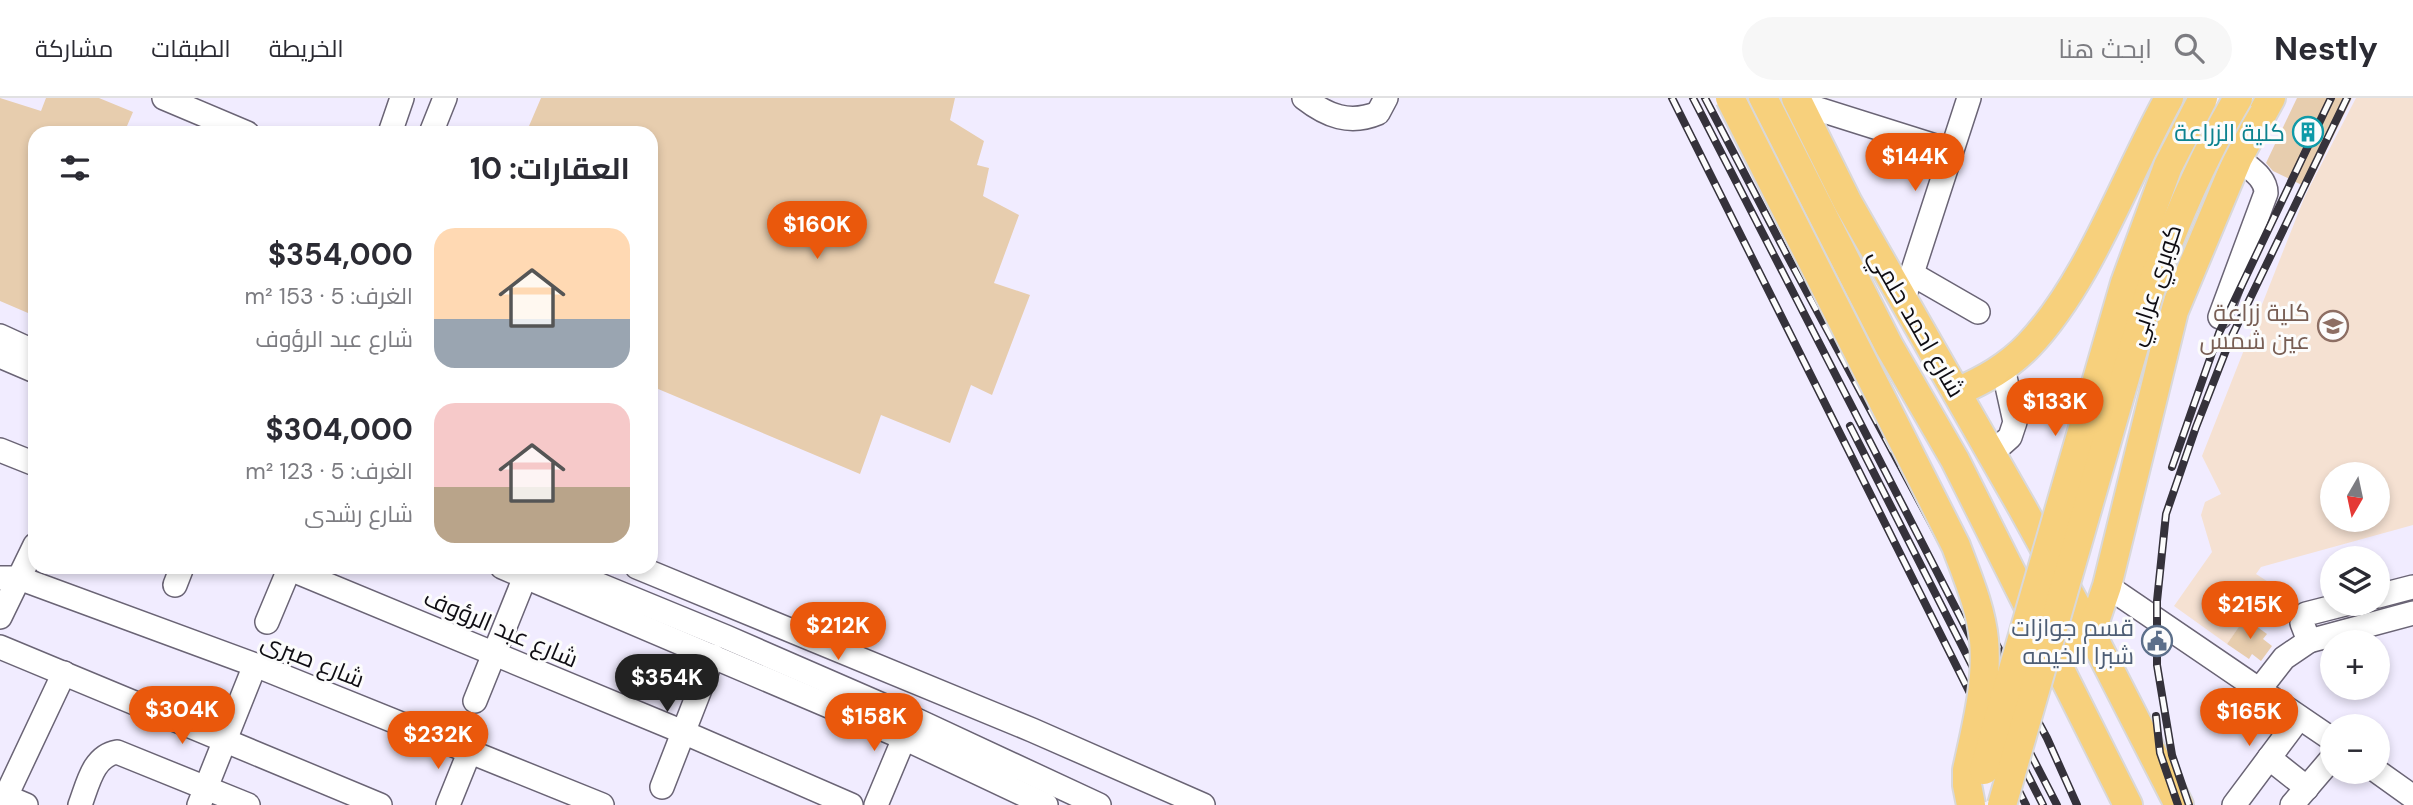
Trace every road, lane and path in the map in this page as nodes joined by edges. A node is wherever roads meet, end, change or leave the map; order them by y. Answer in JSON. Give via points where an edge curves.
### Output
{"nodes":[{"id":1,"x":164,"y":98,"type":"edge"},
{"id":2,"x":402,"y":98,"type":"edge"},
{"id":3,"x":445,"y":98,"type":"edge"},
{"id":4,"x":1304,"y":98,"type":"edge"},
{"id":5,"x":1386,"y":98,"type":"edge"},
{"id":6,"x":1730,"y":98,"type":"edge"},
{"id":7,"x":1763,"y":98,"type":"edge"},
{"id":8,"x":1969,"y":98,"type":"edge"},
{"id":9,"x":2203,"y":98,"type":"edge"},
{"id":10,"x":2238,"y":98,"type":"edge"},
{"id":11,"x":2271,"y":98,"type":"edge"},
{"id":12,"x":2164,"y":99,"type":"edge"},
{"id":13,"x":1797,"y":100,"type":"edge"},
{"id":14,"x":230,"y":126,"type":"edge"},
{"id":15,"x":392,"y":126,"type":"edge"},
{"id":16,"x":434,"y":126,"type":"edge"},
{"id":17,"x":1951,"y":151,"type":"junction"},
{"id":18,"x":2238,"y":158,"type":"junction"},
{"id":19,"x":1912,"y":274,"type":"junction"},
{"id":20,"x":1903,"y":302,"type":"junction"},
{"id":21,"x":1978,"y":312,"type":"dead end"},
{"id":22,"x":2220,"y":317,"type":"dead end"},
{"id":23,"x":0,"y":336,"type":"edge"},
{"id":24,"x":28,"y":349,"type":"edge"},
{"id":25,"x":0,"y":356,"type":"edge"},
{"id":26,"x":28,"y":368,"type":"edge"},
{"id":27,"x":2003,"y":369,"type":"junction"},
{"id":28,"x":1957,"y":392,"type":"junction"},
{"id":29,"x":0,"y":450,"type":"edge"},
{"id":30,"x":1992,"y":453,"type":"junction"},
{"id":31,"x":28,"y":461,"type":"edge"},
{"id":32,"x":28,"y":554,"type":"edge"},
{"id":33,"x":286,"y":574,"type":"edge"},
{"id":34,"x":302,"y":574,"type":"edge"},
{"id":35,"x":526,"y":574,"type":"edge"},
{"id":36,"x":531,"y":574,"type":"edge"},
{"id":37,"x":573,"y":574,"type":"edge"},
{"id":38,"x":654,"y":574,"type":"edge"},
{"id":39,"x":9,"y":578,"type":"edge"},
{"id":40,"x":2107,"y":586,"type":"junction"},
{"id":41,"x":2413,"y":587,"type":"edge"},
{"id":42,"x":2390,"y":593,"type":"edge"},
{"id":43,"x":2320,"y":610,"type":"edge"},
{"id":44,"x":2413,"y":613,"type":"edge"},
{"id":45,"x":0,"y":617,"type":"edge"},
{"id":46,"x":267,"y":622,"type":"dead end"},
{"id":47,"x":2091,"y":633,"type":"junction"},
{"id":48,"x":2309,"y":641,"type":"junction"},
{"id":49,"x":0,"y":647,"type":"edge"},
{"id":50,"x":494,"y":654,"type":"junction"},
{"id":51,"x":713,"y":656,"type":"junction"},
{"id":52,"x":2056,"y":661,"type":"junction"},
{"id":53,"x":255,"y":665,"type":"junction"},
{"id":54,"x":64,"y":673,"type":"junction"},
{"id":55,"x":2259,"y":690,"type":"junction"},
{"id":56,"x":475,"y":701,"type":"dead end"},
{"id":57,"x":2300,"y":718,"type":"junction"},
{"id":58,"x":908,"y":728,"type":"junction"},
{"id":59,"x":2320,"y":731,"type":"edge"},
{"id":60,"x":683,"y":732,"type":"junction"},
{"id":61,"x":225,"y":740,"type":"junction"},
{"id":62,"x":469,"y":752,"type":"junction"},
{"id":63,"x":2269,"y":758,"type":"junction"},
{"id":64,"x":2320,"y":772,"type":"edge"},
{"id":65,"x":2390,"y":781,"type":"edge"},
{"id":66,"x":662,"y":787,"type":"dead end"},
{"id":67,"x":202,"y":796,"type":"edge"},
{"id":68,"x":2299,"y":796,"type":"edge"},
{"id":69,"x":2413,"y":797,"type":"edge"},
{"id":70,"x":11,"y":798,"type":"edge"},
{"id":71,"x":80,"y":805,"type":"edge"},
{"id":72,"x":248,"y":805,"type":"edge"},
{"id":73,"x":380,"y":805,"type":"edge"},
{"id":74,"x":448,"y":805,"type":"edge"},
{"id":75,"x":602,"y":805,"type":"edge"},
{"id":76,"x":852,"y":805,"type":"edge"},
{"id":77,"x":876,"y":805,"type":"edge"},
{"id":78,"x":1046,"y":805,"type":"edge"},
{"id":79,"x":1099,"y":805,"type":"edge"},
{"id":80,"x":1203,"y":805,"type":"edge"},
{"id":81,"x":1973,"y":805,"type":"edge"},
{"id":82,"x":2002,"y":805,"type":"edge"},
{"id":83,"x":2128,"y":805,"type":"edge"},
{"id":84,"x":2179,"y":805,"type":"edge"},
{"id":85,"x":2234,"y":805,"type":"edge"}],
"edges":[{"from":1,"to":14,"type":"street"},
{"from":2,"to":15,"type":"street"},
{"from":3,"to":16,"type":"street"},
{"from":4,"to":5,"type":"street","via":[[1331,116],[1354,119],[1378,113]]},
{"from":6,"to":81,"type":"main road","bridge":true,"via":[[1951,535],[1971,587],[1984,640],[1984,675],[1968,770]]},
{"from":7,"to":52,"type":"main road","name":"شارع احمد حلمي"},
{"from":8,"to":17,"type":"street"},
{"from":9,"to":81,"type":"main road","name":"كوبري عرابي","bridge":true,"via":[[2168,166],[2125,283]]},
{"from":10,"to":82,"type":"main road","name":"كوبري عرابي","bridge":true,"via":[[2202,160],[2150,291]]},
{"from":11,"to":18,"type":"main road"},
{"from":12,"to":27,"type":"main road","via":[[2069,290],[2043,329]]},
{"from":13,"to":17,"type":"street"},
{"from":13,"to":20,"type":"main road","name":"شارع احمد حلمي"},
{"from":17,"to":19,"type":"street"},
{"from":18,"to":22,"type":"street","via":[[2262,179],[2266,193]]},
{"from":18,"to":40,"type":"main road","via":[[2174,311]]},
{"from":19,"to":20,"type":"street"},
{"from":19,"to":21,"type":"street"},
{"from":20,"to":28,"type":"main road","name":"شارع احمد حلمي"},
{"from":23,"to":24,"type":"street"},
{"from":25,"to":26,"type":"street"},
{"from":27,"to":28,"type":"main road"},
{"from":27,"to":30,"type":"street","via":[[2015,422],[2010,437]]},
{"from":28,"to":30,"type":"main road","name":"شارع احمد حلمي"},
{"from":29,"to":31,"type":"street"},
{"from":30,"to":47,"type":"main road","name":"شارع احمد حلمي"},
{"from":32,"to":39,"type":"street"},
{"from":33,"to":46,"type":"street"},
{"from":34,"to":50,"type":"street","name":"شارع عبد الرؤوف"},
{"from":35,"to":50,"type":"street"},
{"from":36,"to":51,"type":"street"},
{"from":37,"to":58,"type":"street","via":[[726,637]]},
{"from":38,"to":80,"type":"street"},
{"from":39,"to":45,"type":"street"},
{"from":39,"to":53,"type":"street","name":"شارع صبرى"},
{"from":40,"to":47,"type":"main road"},
{"from":40,"to":55,"type":"street"},
{"from":41,"to":42,"type":"street"},
{"from":43,"to":48,"type":"street","via":[[2306,614],[2302,623]]},
{"from":44,"to":48,"type":"street"},
{"from":47,"to":52,"type":"main road"},
{"from":47,"to":84,"type":"main road","name":"شارع احمد حلمي"},
{"from":48,"to":55,"type":"street","via":[[2284,658]]},
{"from":49,"to":54,"type":"street"},
{"from":50,"to":56,"type":"street"},
{"from":50,"to":60,"type":"street","name":"شارع عبد الرؤوف"},
{"from":51,"to":58,"type":"street"},
{"from":51,"to":60,"type":"street"},
{"from":52,"to":83,"type":"main road","name":"شارع احمد حلمي"},
{"from":53,"to":61,"type":"street"},
{"from":53,"to":62,"type":"street","name":"شارع صبرى"},
{"from":54,"to":61,"type":"street"},
{"from":54,"to":70,"type":"street"},
{"from":55,"to":57,"type":"street"},
{"from":57,"to":59,"type":"street"},
{"from":57,"to":63,"type":"street"},
{"from":58,"to":77,"type":"street"},
{"from":58,"to":78,"type":"street"},
{"from":58,"to":79,"type":"street"},
{"from":60,"to":66,"type":"street"},
{"from":60,"to":76,"type":"street","name":"شارع عبد الرؤوف"},
{"from":61,"to":67,"type":"street"},
{"from":61,"to":73,"type":"street"},
{"from":62,"to":74,"type":"street"},
{"from":62,"to":75,"type":"street","name":"شارع صبرى"},
{"from":63,"to":68,"type":"street"},
{"from":63,"to":85,"type":"street"},
{"from":64,"to":68,"type":"street"},
{"from":65,"to":69,"type":"street"},
{"from":67,"to":71,"type":"street","via":[[117,751],[99,760]]},
{"from":67,"to":72,"type":"street"}]}
